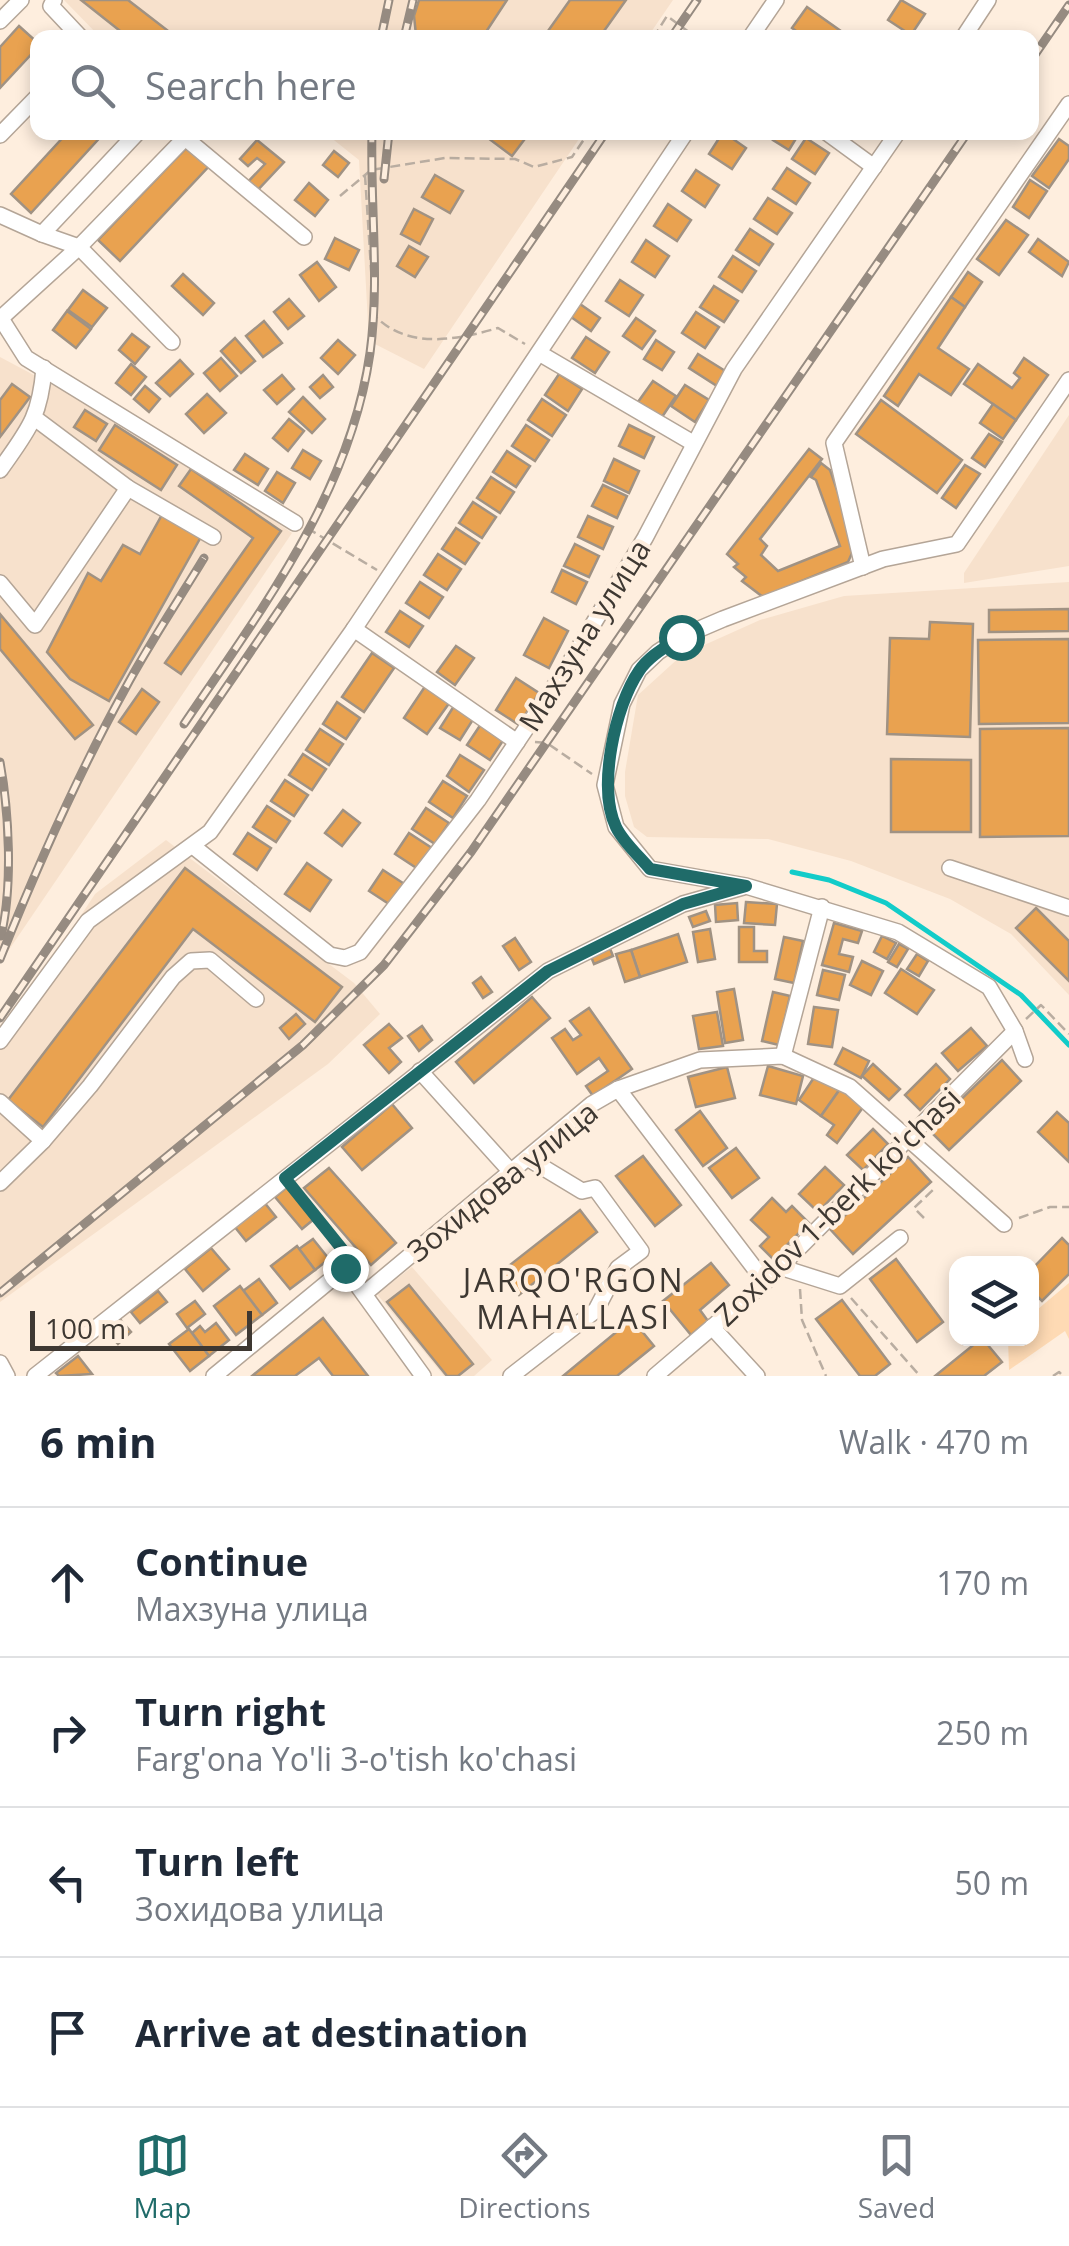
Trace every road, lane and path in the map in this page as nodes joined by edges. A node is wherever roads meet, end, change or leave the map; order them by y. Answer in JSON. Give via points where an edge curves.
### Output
{"nodes":[{"id":1,"x":21,"y":0,"type":"edge"},
{"id":2,"x":776,"y":0,"type":"edge"},
{"id":3,"x":988,"y":0,"type":"edge"},
{"id":4,"x":48,"y":2,"type":"edge"},
{"id":5,"x":2,"y":17,"type":"edge"},
{"id":6,"x":74,"y":30,"type":"edge"},
{"id":7,"x":658,"y":30,"type":"edge"},
{"id":8,"x":686,"y":30,"type":"edge"},
{"id":9,"x":755,"y":30,"type":"edge"},
{"id":10,"x":968,"y":30,"type":"edge"},
{"id":11,"x":30,"y":104,"type":"edge"},
{"id":12,"x":1069,"y":104,"type":"edge"},
{"id":13,"x":0,"y":135,"type":"edge"},
{"id":14,"x":130,"y":140,"type":"edge"},
{"id":15,"x":177,"y":140,"type":"edge"},
{"id":16,"x":188,"y":140,"type":"edge"},
{"id":17,"x":583,"y":140,"type":"edge"},
{"id":18,"x":681,"y":140,"type":"edge"},
{"id":19,"x":837,"y":140,"type":"edge"},
{"id":20,"x":893,"y":140,"type":"edge"},
{"id":21,"x":874,"y":167,"type":"junction"},
{"id":22,"x":365,"y":175,"type":"junction"},
{"id":23,"x":340,"y":196,"type":"dead end"},
{"id":24,"x":0,"y":215,"type":"edge"},
{"id":25,"x":42,"y":234,"type":"junction"},
{"id":26,"x":304,"y":237,"type":"dead end"},
{"id":27,"x":78,"y":247,"type":"junction"},
{"id":28,"x":1,"y":317,"type":"edge"},
{"id":29,"x":172,"y":342,"type":"dead end"},
{"id":30,"x":539,"y":353,"type":"junction"},
{"id":31,"x":44,"y":368,"type":"junction"},
{"id":32,"x":1069,"y":380,"type":"edge"},
{"id":33,"x":36,"y":418,"type":"junction"},
{"id":34,"x":693,"y":443,"type":"junction"},
{"id":35,"x":0,"y":470,"type":"edge"},
{"id":36,"x":128,"y":488,"type":"junction"},
{"id":37,"x":295,"y":523,"type":"joint"},
{"id":38,"x":213,"y":537,"type":"dead end"},
{"id":39,"x":863,"y":567,"type":"junction"},
{"id":40,"x":387,"y":576,"type":"junction"},
{"id":41,"x":0,"y":583,"type":"edge"},
{"id":42,"x":354,"y":629,"type":"junction"},
{"id":43,"x":517,"y":742,"type":"junction"},
{"id":44,"x":605,"y":785,"type":"junction"},
{"id":45,"x":194,"y":847,"type":"junction"},
{"id":46,"x":950,"y":868,"type":"dead end"},
{"id":47,"x":746,"y":886,"type":"junction"},
{"id":48,"x":822,"y":906,"type":"junction"},
{"id":49,"x":1069,"y":908,"type":"edge"},
{"id":50,"x":256,"y":999,"type":"dead end"},
{"id":51,"x":1029,"y":1015,"type":"dead end"},
{"id":52,"x":1015,"y":1031,"type":"junction"},
{"id":53,"x":1069,"y":1034,"type":"edge"},
{"id":54,"x":0,"y":1041,"type":"edge"},
{"id":55,"x":782,"y":1056,"type":"junction"},
{"id":56,"x":1025,"y":1060,"type":"dead end"},
{"id":57,"x":420,"y":1072,"type":"junction"},
{"id":58,"x":618,"y":1090,"type":"junction"},
{"id":59,"x":0,"y":1102,"type":"edge"},
{"id":60,"x":908,"y":1139,"type":"junction"},
{"id":61,"x":43,"y":1141,"type":"junction"},
{"id":62,"x":529,"y":1159,"type":"junction"},
{"id":63,"x":512,"y":1172,"type":"junction"},
{"id":64,"x":948,"y":1175,"type":"junction"},
{"id":65,"x":285,"y":1178,"type":"junction"},
{"id":66,"x":0,"y":1182,"type":"edge"},
{"id":67,"x":1069,"y":1207,"type":"edge"},
{"id":68,"x":924,"y":1218,"type":"dead end"},
{"id":69,"x":1004,"y":1224,"type":"joint"},
{"id":70,"x":900,"y":1238,"type":"dead end"},
{"id":71,"x":780,"y":1267,"type":"junction"},
{"id":72,"x":345,"y":1268,"type":"junction"},
{"id":73,"x":799,"y":1273,"type":"junction"},
{"id":74,"x":765,"y":1282,"type":"junction"},
{"id":75,"x":840,"y":1286,"type":"junction"},
{"id":76,"x":364,"y":1294,"type":"junction"},
{"id":77,"x":712,"y":1328,"type":"junction"},
{"id":78,"x":0,"y":1363,"type":"edge"},
{"id":79,"x":233,"y":1370,"type":"edge"},
{"id":80,"x":7,"y":1376,"type":"edge"},
{"id":81,"x":36,"y":1376,"type":"edge"},
{"id":82,"x":214,"y":1376,"type":"edge"},
{"id":83,"x":423,"y":1376,"type":"edge"},
{"id":84,"x":511,"y":1376,"type":"edge"},
{"id":85,"x":655,"y":1376,"type":"edge"},
{"id":86,"x":757,"y":1376,"type":"edge"},
{"id":87,"x":826,"y":1376,"type":"edge"},
{"id":88,"x":920,"y":1376,"type":"edge"},
{"id":89,"x":1053,"y":1376,"type":"edge"},
{"id":90,"x":1063,"y":1376,"type":"edge"}],
"edges":[{"from":1,"to":5,"type":"street"},
{"from":2,"to":9,"type":"street"},
{"from":3,"to":10,"type":"street"},
{"from":4,"to":6,"type":"street"},
{"from":7,"to":8,"type":"path","via":[[668,16]]},
{"from":11,"to":13,"type":"street"},
{"from":12,"to":39,"type":"street","via":[[834,443]]},
{"from":14,"to":25,"type":"street"},
{"from":15,"to":27,"type":"street"},
{"from":16,"to":26,"type":"street"},
{"from":17,"to":22,"type":"path","via":[[572,157],[534,167],[515,159],[445,158]]},
{"from":18,"to":30,"type":"street"},
{"from":19,"to":21,"type":"street"},
{"from":20,"to":21,"type":"street","name":"Махзуна улица"},
{"from":21,"to":34,"type":"street","name":"Махзуна улица","via":[[734,369]]},
{"from":22,"to":23,"type":"path"},
{"from":22,"to":30,"type":"path","via":[[374,315],[383,325],[414,340],[498,328]]},
{"from":24,"to":25,"type":"street"},
{"from":25,"to":27,"type":"street"},
{"from":27,"to":28,"type":"street"},
{"from":27,"to":29,"type":"street"},
{"from":28,"to":31,"type":"street","via":[[20,353]]},
{"from":30,"to":34,"type":"street"},
{"from":30,"to":40,"type":"street"},
{"from":31,"to":33,"type":"street"},
{"from":31,"to":37,"type":"street"},
{"from":32,"to":39,"type":"street","via":[[956,544]]},
{"from":33,"to":35,"type":"street"},
{"from":33,"to":36,"type":"street"},
{"from":34,"to":43,"type":"street","name":"Махзуна улица","via":[[646,538]]},
{"from":36,"to":38,"type":"street"},
{"from":36,"to":41,"type":"street","via":[[35,626]]},
{"from":37,"to":40,"type":"path"},
{"from":39,"to":44,"type":"street","via":[[723,619],[658,652],[622,704]]},
{"from":40,"to":42,"type":"street"},
{"from":42,"to":43,"type":"street"},
{"from":42,"to":45,"type":"street"},
{"from":43,"to":44,"type":"path","via":[[547,743]]},
{"from":43,"to":45,"type":"street","name":"Махзуна улица","via":[[353,956],[330,955]]},
{"from":44,"to":47,"type":"street","via":[[616,827],[650,869]]},
{"from":45,"to":54,"type":"street","via":[[88,921]]},
{"from":46,"to":49,"type":"street"},
{"from":47,"to":48,"type":"street"},
{"from":47,"to":57,"type":"street","via":[[683,904],[548,971]]},
{"from":48,"to":52,"type":"street","via":[[898,932],[989,988]]},
{"from":48,"to":55,"type":"street"},
{"from":50,"to":61,"type":"street","via":[[210,960],[192,962],[172,977]]},
{"from":51,"to":53,"type":"path","via":[[1040,1005]]},
{"from":52,"to":56,"type":"street"},
{"from":52,"to":60,"type":"street","name":"Zoxidov 1-berk ko'chasi"},
{"from":55,"to":58,"type":"street","name":"Зохидова улица","via":[[700,1060]]},
{"from":55,"to":60,"type":"street","name":"Зохидова улица","via":[[850,1087]]},
{"from":57,"to":63,"type":"street"},
{"from":57,"to":65,"type":"street"},
{"from":58,"to":62,"type":"street","name":"Зохидова улица"},
{"from":58,"to":74,"type":"street"},
{"from":59,"to":61,"type":"street"},
{"from":60,"to":64,"type":"street","name":"Зохидова улица"},
{"from":60,"to":71,"type":"street","name":"Zoxidov 1-berk ko'chasi"},
{"from":61,"to":66,"type":"street"},
{"from":62,"to":63,"type":"street","name":"Зохидова улица"},
{"from":62,"to":84,"type":"street","via":[[582,1192],[595,1188],[641,1252],[618,1268],[596,1310]]},
{"from":63,"to":76,"type":"street","name":"Зохидова улица"},
{"from":64,"to":68,"type":"path","via":[[914,1208]]},
{"from":64,"to":69,"type":"street","name":"Зохидова улица"},
{"from":65,"to":72,"type":"path","via":[[342,1249]]},
{"from":65,"to":81,"type":"street"},
{"from":67,"to":69,"type":"path"},
{"from":70,"to":75,"type":"street"},
{"from":71,"to":73,"type":"street"},
{"from":71,"to":74,"type":"street","name":"Zoxidov 1-berk ko'chasi"},
{"from":72,"to":76,"type":"street"},
{"from":72,"to":79,"type":"street"},
{"from":73,"to":75,"type":"street"},
{"from":73,"to":87,"type":"path","via":[[802,1320]]},
{"from":74,"to":77,"type":"street","name":"Zoxidov 1-berk ko'chasi"},
{"from":75,"to":88,"type":"path"},
{"from":76,"to":83,"type":"street"},
{"from":77,"to":85,"type":"street","name":"Zoxidov 1-berk ko'chasi"},
{"from":77,"to":86,"type":"street"},
{"from":78,"to":80,"type":"street"},
{"from":79,"to":82,"type":"street"},
{"from":89,"to":90,"type":"path"}]}
